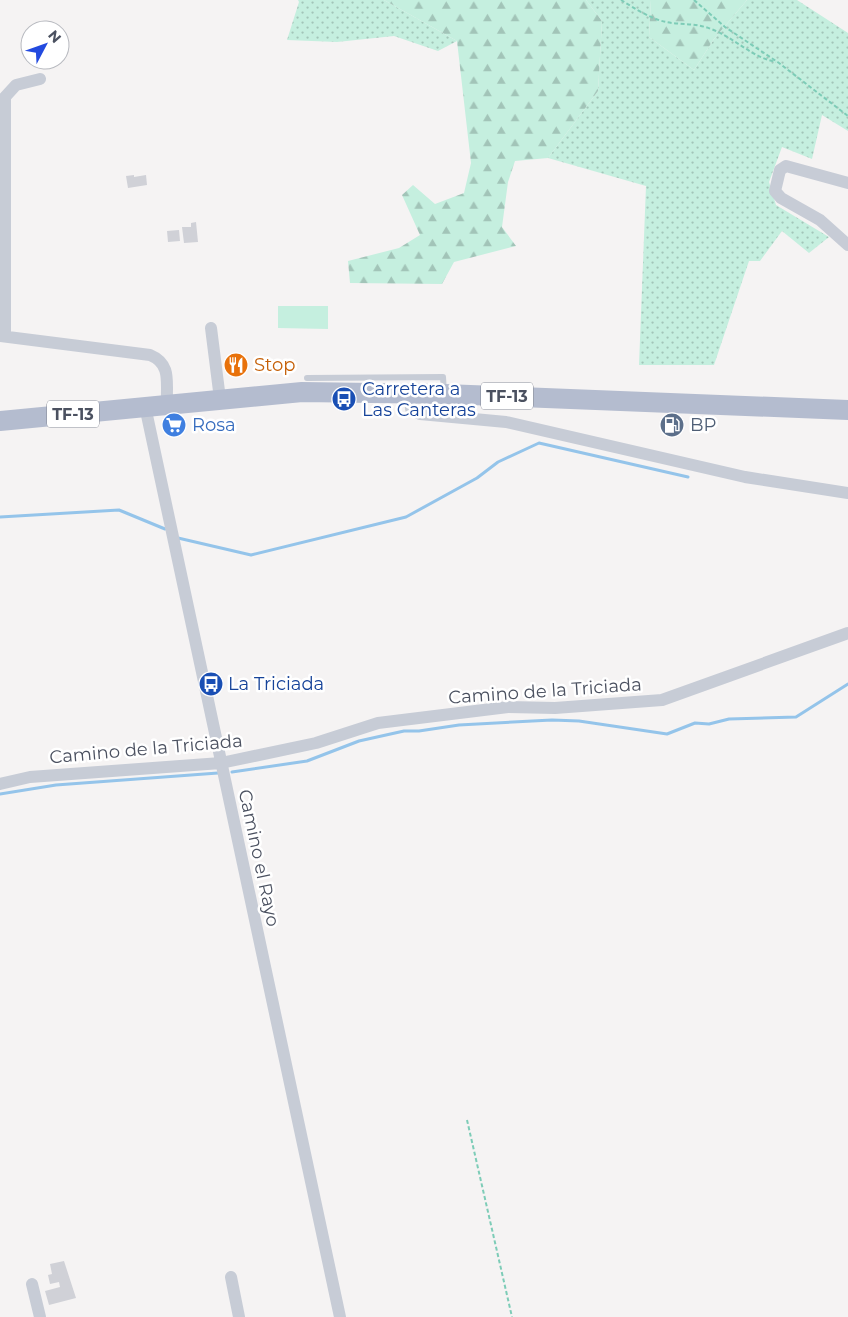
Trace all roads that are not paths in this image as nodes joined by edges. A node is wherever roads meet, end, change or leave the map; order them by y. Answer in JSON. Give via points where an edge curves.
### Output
{"nodes":[{"id":1,"x":40,"y":79,"type":"dead end"},
{"id":2,"x":848,"y":183,"type":"edge"},
{"id":3,"x":848,"y":245,"type":"edge"},
{"id":4,"x":211,"y":328,"type":"dead end"},
{"id":5,"x":3,"y":336,"type":"edge"},
{"id":6,"x":307,"y":378,"type":"dead end"},
{"id":7,"x":410,"y":393,"type":"junction"},
{"id":8,"x":444,"y":394,"type":"junction"},
{"id":9,"x":220,"y":399,"type":"junction"},
{"id":10,"x":167,"y":404,"type":"junction"},
{"id":11,"x":145,"y":406,"type":"junction"},
{"id":12,"x":848,"y":410,"type":"edge"},
{"id":13,"x":0,"y":421,"type":"edge"},
{"id":14,"x":848,"y":493,"type":"edge"},
{"id":15,"x":848,"y":633,"type":"edge"},
{"id":16,"x":221,"y":763,"type":"junction"},
{"id":17,"x":0,"y":784,"type":"edge"},
{"id":18,"x":231,"y":1278,"type":"dead end"},
{"id":19,"x":32,"y":1284,"type":"dead end"},
{"id":20,"x":40,"y":1317,"type":"edge"},
{"id":21,"x":239,"y":1317,"type":"edge"},
{"id":22,"x":340,"y":1317,"type":"edge"}],
"edges":[{"from":1,"to":5,"type":"street","via":[[16,85],[5,97]]},
{"from":2,"to":3,"type":"street","via":[[786,166],[780,170],[775,191],[781,198],[820,220]]},
{"from":4,"to":9,"type":"street"},
{"from":5,"to":10,"type":"street","via":[[158,358],[164,363]]},
{"from":6,"to":8,"type":"lane","via":[[443,377]]},
{"from":7,"to":8,"type":"main road","number":"TF-13"},
{"from":7,"to":9,"type":"main road","number":"TF-13","via":[[302,392]]},
{"from":7,"to":14,"type":"street","via":[[412,409],[420,414],[506,422],[745,477]]},
{"from":8,"to":12,"type":"main road","number":"TF-13"},
{"from":9,"to":10,"type":"main road","number":"TF-13"},
{"from":10,"to":11,"type":"main road","number":"TF-13"},
{"from":11,"to":13,"type":"main road","number":"TF-13"},
{"from":11,"to":16,"type":"street","name":"Camino el Rayo"},
{"from":15,"to":16,"type":"street","name":"Camino de la Triciada","via":[[662,700],[555,708],[508,707],[378,723],[316,743]]},
{"from":16,"to":17,"type":"street","name":"Camino de la Triciada","via":[[30,777]]},
{"from":16,"to":22,"type":"street","name":"Camino el Rayo"},
{"from":18,"to":21,"type":"street"},
{"from":19,"to":20,"type":"street"}]}
